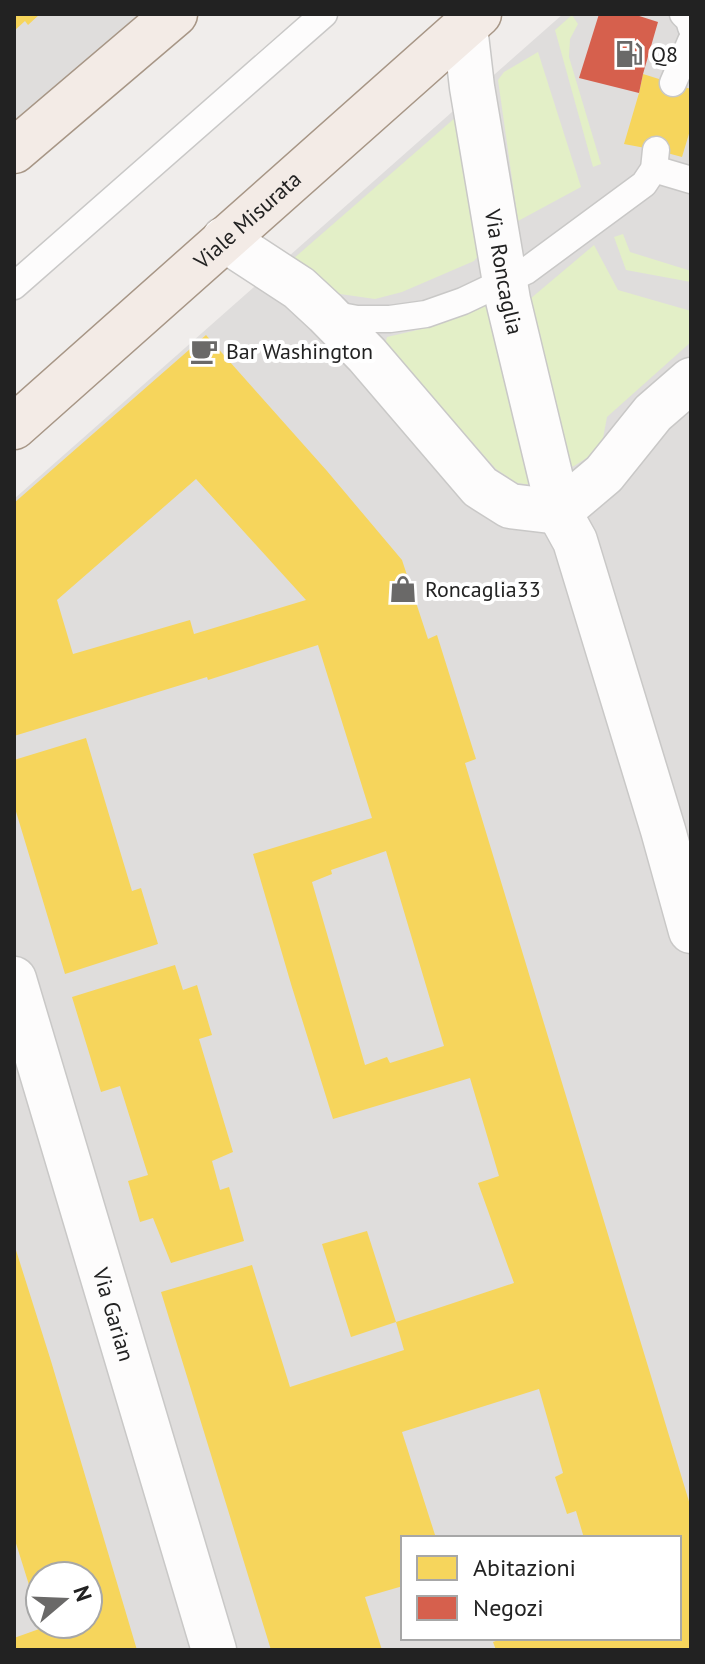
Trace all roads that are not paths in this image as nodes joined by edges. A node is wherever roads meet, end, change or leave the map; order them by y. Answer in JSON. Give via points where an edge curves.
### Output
{"nodes":[{"id":1,"x":175,"y":14,"type":"edge"},
{"id":2,"x":324,"y":14,"type":"edge"},
{"id":3,"x":683,"y":14,"type":"edge"},
{"id":4,"x":472,"y":20,"type":"edge"},
{"id":5,"x":691,"y":27,"type":"edge"},
{"id":6,"x":691,"y":41,"type":"edge"},
{"id":7,"x":673,"y":83,"type":"dead end"},
{"id":8,"x":14,"y":151,"type":"edge"},
{"id":9,"x":691,"y":180,"type":"edge"},
{"id":10,"x":224,"y":239,"type":"junction"},
{"id":11,"x":505,"y":280,"type":"junction"},
{"id":12,"x":14,"y":286,"type":"edge"},
{"id":13,"x":326,"y":313,"type":"junction"},
{"id":14,"x":691,"y":380,"type":"edge"},
{"id":15,"x":14,"y":427,"type":"edge"},
{"id":16,"x":559,"y":512,"type":"junction"},
{"id":17,"x":677,"y":826,"type":"edge"},
{"id":18,"x":691,"y":931,"type":"edge"},
{"id":19,"x":14,"y":979,"type":"edge"},
{"id":20,"x":214,"y":1650,"type":"edge"}],
"edges":[{"from":1,"to":8,"type":"main road"},
{"from":2,"to":12,"type":"lane"},
{"from":3,"to":5,"type":"lane"},
{"from":4,"to":10,"type":"main road","name":"Viale Misurata"},
{"from":4,"to":11,"type":"street","name":"Via Roncaglia","via":[[472,87]]},
{"from":6,"to":7,"type":"lane"},
{"from":9,"to":11,"type":"lane","via":[[655,159],[644,184],[526,271]]},
{"from":10,"to":13,"type":"street","via":[[299,288]]},
{"from":10,"to":15,"type":"main road","name":"Viale Misurata"},
{"from":11,"to":13,"type":"lane","via":[[426,314],[357,319]]},
{"from":11,"to":16,"type":"street","name":"Via Roncaglia"},
{"from":13,"to":16,"type":"street","via":[[480,487],[510,506]]},
{"from":14,"to":16,"type":"street","via":[[653,413],[604,474]]},
{"from":16,"to":17,"type":"street","name":"Via Roncaglia","via":[[575,541]]},
{"from":17,"to":18,"type":"street","name":"Via Roncaglia"},
{"from":19,"to":20,"type":"street","name":"Via Garian"}]}
